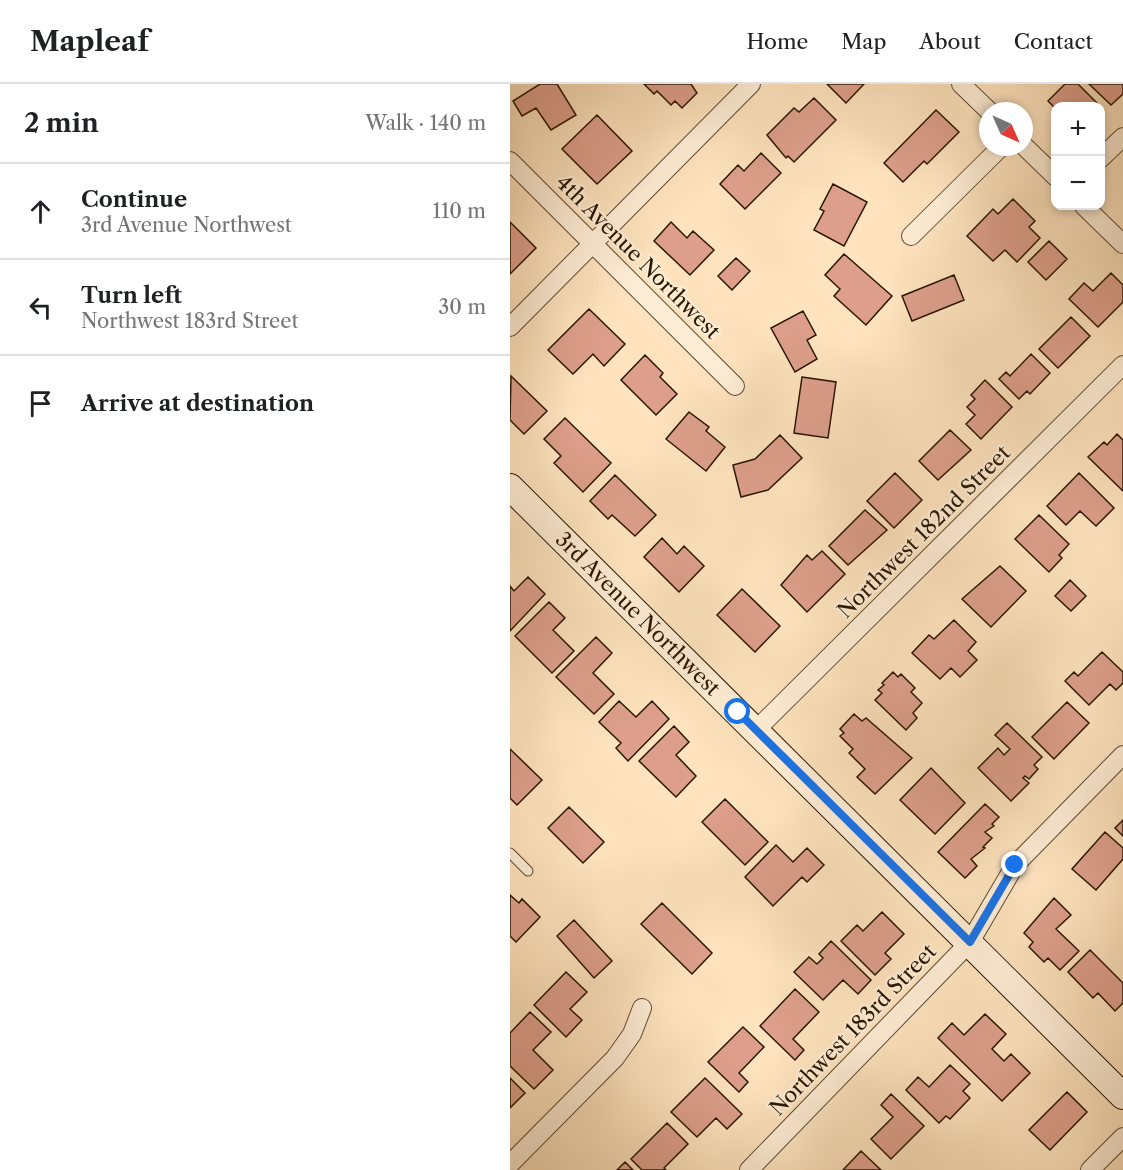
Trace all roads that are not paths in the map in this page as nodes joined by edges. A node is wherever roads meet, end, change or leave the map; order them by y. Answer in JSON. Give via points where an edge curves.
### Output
{"nodes":[{"id":1,"x":751,"y":84,"type":"edge"},
{"id":2,"x":961,"y":84,"type":"edge"},
{"id":3,"x":980,"y":102,"type":"edge"},
{"id":4,"x":1123,"y":137,"type":"edge"},
{"id":5,"x":1033,"y":155,"type":"edge"},
{"id":6,"x":992,"y":156,"type":"edge"},
{"id":7,"x":1104,"y":156,"type":"edge"},
{"id":8,"x":510,"y":161,"type":"edge"},
{"id":9,"x":1051,"y":172,"type":"edge"},
{"id":10,"x":1088,"y":210,"type":"edge"},
{"id":11,"x":911,"y":236,"type":"dead end"},
{"id":12,"x":594,"y":243,"type":"junction"},
{"id":13,"x":1123,"y":244,"type":"edge"},
{"id":14,"x":510,"y":327,"type":"edge"},
{"id":15,"x":1123,"y":365,"type":"edge"},
{"id":16,"x":735,"y":386,"type":"dead end"},
{"id":17,"x":510,"y":487,"type":"edge"},
{"id":18,"x":756,"y":730,"type":"junction"},
{"id":19,"x":1123,"y":755,"type":"edge"},
{"id":20,"x":510,"y":853,"type":"edge"},
{"id":21,"x":528,"y":871,"type":"dead end"},
{"id":22,"x":970,"y":942,"type":"junction"},
{"id":23,"x":642,"y":1008,"type":"dead end"},
{"id":24,"x":1123,"y":1096,"type":"edge"},
{"id":25,"x":1123,"y":1137,"type":"edge"},
{"id":26,"x":510,"y":1164,"type":"edge"},
{"id":27,"x":749,"y":1170,"type":"edge"},
{"id":28,"x":1090,"y":1170,"type":"edge"}],
"edges":[{"from":1,"to":12,"type":"street"},
{"from":2,"to":3,"type":"street"},
{"from":4,"to":7,"type":"street"},
{"from":5,"to":9,"type":"street"},
{"from":6,"to":11,"type":"street"},
{"from":8,"to":12,"type":"street","name":"4th Avenue Northwest"},
{"from":10,"to":13,"type":"street"},
{"from":12,"to":14,"type":"street"},
{"from":12,"to":16,"type":"street","name":"4th Avenue Northwest"},
{"from":15,"to":18,"type":"street","name":"Northwest 182nd Street"},
{"from":17,"to":18,"type":"street","name":"3rd Avenue Northwest"},
{"from":18,"to":22,"type":"street","name":"3rd Avenue Northwest"},
{"from":19,"to":22,"type":"street","name":"Northwest 183rd Street","via":[[1015,865]]},
{"from":20,"to":21,"type":"lane"},
{"from":22,"to":24,"type":"street","name":"3rd Avenue Northwest"},
{"from":22,"to":27,"type":"street","name":"Northwest 183rd Street"},
{"from":23,"to":26,"type":"street","via":[[632,1034],[615,1058]]},
{"from":25,"to":28,"type":"street"}]}
